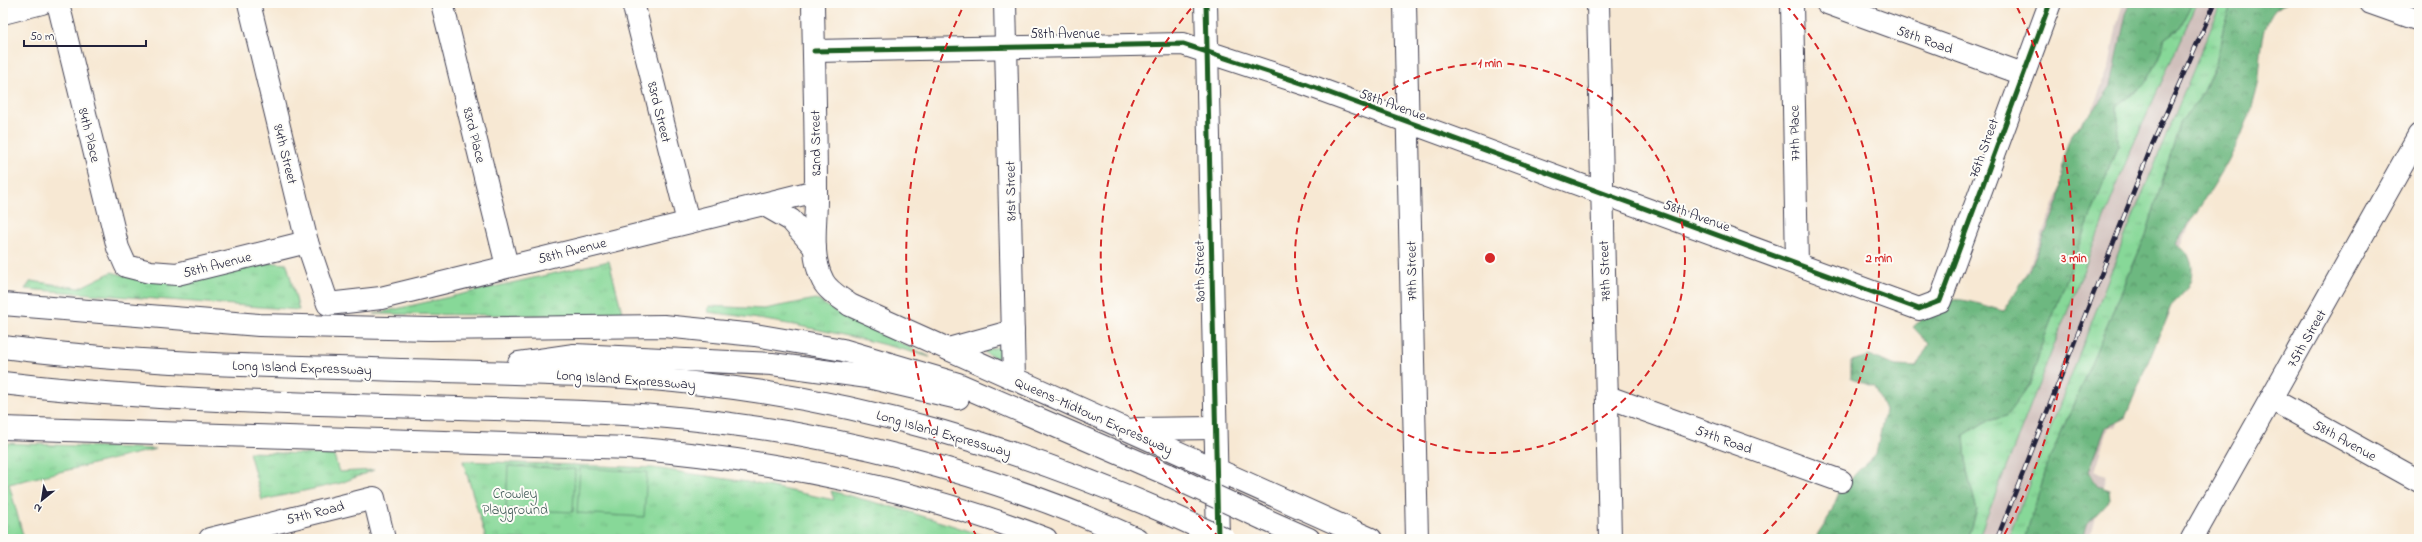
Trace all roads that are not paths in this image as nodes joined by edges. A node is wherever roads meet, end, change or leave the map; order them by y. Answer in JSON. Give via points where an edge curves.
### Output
{"nodes":[{"id":1,"x":42,"y":3,"type":"edge"},
{"id":2,"x":58,"y":3,"type":"edge"},
{"id":3,"x":249,"y":3,"type":"edge"},
{"id":4,"x":442,"y":3,"type":"edge"},
{"id":5,"x":633,"y":3,"type":"edge"},
{"id":6,"x":812,"y":3,"type":"edge"},
{"id":7,"x":1005,"y":3,"type":"edge"},
{"id":8,"x":1206,"y":3,"type":"edge"},
{"id":9,"x":1405,"y":3,"type":"edge"},
{"id":10,"x":1598,"y":3,"type":"edge"},
{"id":11,"x":1792,"y":3,"type":"edge"},
{"id":12,"x":1827,"y":3,"type":"edge"},
{"id":13,"x":2050,"y":3,"type":"edge"},
{"id":14,"x":2370,"y":3,"type":"edge"},
{"id":15,"x":3,"y":13,"type":"edge"},
{"id":16,"x":2419,"y":20,"type":"edge"},
{"id":17,"x":1006,"y":46,"type":"junction"},
{"id":18,"x":814,"y":51,"type":"junction"},
{"id":19,"x":1207,"y":52,"type":"junction"},
{"id":20,"x":2023,"y":74,"type":"junction"},
{"id":21,"x":1407,"y":122,"type":"junction"},
{"id":22,"x":2419,"y":135,"type":"edge"},
{"id":23,"x":816,"y":191,"type":"junction"},
{"id":24,"x":1602,"y":194,"type":"junction"},
{"id":25,"x":763,"y":204,"type":"junction"},
{"id":26,"x":688,"y":222,"type":"junction"},
{"id":27,"x":307,"y":242,"type":"junction"},
{"id":28,"x":815,"y":248,"type":"junction"},
{"id":29,"x":1797,"y":264,"type":"junction"},
{"id":30,"x":126,"y":266,"type":"joint"},
{"id":31,"x":507,"y":266,"type":"junction"},
{"id":32,"x":823,"y":282,"type":"joint"},
{"id":33,"x":1940,"y":301,"type":"joint"},
{"id":34,"x":3,"y":304,"type":"edge"},
{"id":35,"x":328,"y":304,"type":"joint"},
{"id":36,"x":1013,"y":331,"type":"junction"},
{"id":37,"x":3,"y":347,"type":"edge"},
{"id":38,"x":948,"y":349,"type":"junction"},
{"id":39,"x":458,"y":371,"type":"junction"},
{"id":40,"x":1014,"y":379,"type":"junction"},
{"id":41,"x":3,"y":383,"type":"edge"},
{"id":42,"x":1608,"y":397,"type":"junction"},
{"id":43,"x":2271,"y":400,"type":"junction"},
{"id":44,"x":1028,"y":413,"type":"junction"},
{"id":45,"x":3,"y":428,"type":"edge"},
{"id":46,"x":1215,"y":428,"type":"junction"},
{"id":47,"x":1130,"y":430,"type":"junction"},
{"id":48,"x":1216,"y":469,"type":"junction"},
{"id":49,"x":1841,"y":481,"type":"dead end"},
{"id":50,"x":2419,"y":481,"type":"edge"},
{"id":51,"x":210,"y":539,"type":"edge"},
{"id":52,"x":384,"y":539,"type":"edge"},
{"id":53,"x":1046,"y":539,"type":"edge"},
{"id":54,"x":1137,"y":539,"type":"edge"},
{"id":55,"x":1218,"y":539,"type":"edge"},
{"id":56,"x":1225,"y":539,"type":"edge"},
{"id":57,"x":1309,"y":539,"type":"edge"},
{"id":58,"x":1371,"y":539,"type":"edge"},
{"id":59,"x":1417,"y":539,"type":"edge"},
{"id":60,"x":1610,"y":539,"type":"edge"},
{"id":61,"x":2192,"y":539,"type":"edge"}],
"edges":[{"from":1,"to":15,"type":"main road"},
{"from":2,"to":30,"type":"main road","name":"84th Place","via":[[118,248]]},
{"from":3,"to":27,"type":"main road","name":"84th Street"},
{"from":4,"to":31,"type":"main road","name":"83rd Place"},
{"from":5,"to":26,"type":"main road","name":"83rd Street"},
{"from":6,"to":18,"type":"main road","name":"82nd Street"},
{"from":7,"to":17,"type":"main road","name":"81st Street"},
{"from":8,"to":19,"type":"main road","name":"80th Street"},
{"from":9,"to":21,"type":"main road","name":"79th Street"},
{"from":10,"to":24,"type":"main road","name":"78th Street"},
{"from":11,"to":29,"type":"main road","name":"77th Place"},
{"from":12,"to":20,"type":"main road","name":"58th Road"},
{"from":13,"to":20,"type":"main road","name":"76th Street"},
{"from":14,"to":16,"type":"main road"},
{"from":17,"to":18,"type":"main road","name":"58th Avenue"},
{"from":17,"to":19,"type":"main road","name":"58th Avenue","via":[[1183,44]]},
{"from":17,"to":36,"type":"main road","name":"81st Street"},
{"from":18,"to":23,"type":"main road","name":"82nd Street"},
{"from":19,"to":21,"type":"main road","name":"58th Avenue","via":[[1305,84]]},
{"from":19,"to":46,"type":"main road","name":"80th Street"},
{"from":20,"to":33,"type":"main road","name":"76th Street"},
{"from":21,"to":24,"type":"main road","name":"58th Avenue"},
{"from":21,"to":59,"type":"main road","name":"79th Street"},
{"from":22,"to":43,"type":"main road","name":"75th Street"},
{"from":23,"to":25,"type":"main road","name":"58th Avenue"},
{"from":23,"to":28,"type":"main road","name":"82nd Street"},
{"from":24,"to":29,"type":"main road","name":"58th Avenue"},
{"from":24,"to":42,"type":"main road","name":"78th Street"},
{"from":25,"to":26,"type":"main road","name":"58th Avenue"},
{"from":25,"to":28,"type":"main road","via":[[791,220]]},
{"from":26,"to":31,"type":"main road","name":"58th Avenue"},
{"from":27,"to":30,"type":"main road","name":"58th Avenue","via":[[177,274],[150,272]]},
{"from":27,"to":35,"type":"main road","name":"84th Street"},
{"from":28,"to":32,"type":"main road","name":"82nd Street"},
{"from":29,"to":33,"type":"main road","name":"58th Avenue","via":[[1919,309]]},
{"from":31,"to":35,"type":"main road","name":"58th Avenue","via":[[381,298]]},
{"from":32,"to":38,"type":"main road","name":"Queens-Midtown Expressway","via":[[850,306]]},
{"from":34,"to":44,"type":"main road","via":[[195,321],[302,327],[430,329],[635,326],[726,331],[813,344],[880,360],[958,384]]},
{"from":36,"to":38,"type":"main road"},
{"from":36,"to":40,"type":"main road","name":"81st Street"},
{"from":37,"to":39,"type":"main road","name":"Long Island Expressway","via":[[183,363]]},
{"from":38,"to":40,"type":"main road","name":"Queens-Midtown Expressway"},
{"from":39,"to":44,"type":"main road","via":[[574,355],[747,362],[805,367],[868,377]]},
{"from":39,"to":56,"type":"main road","name":"Long Island Expressway","bridge":true,"via":[[644,378],[736,388],[875,413],[991,445],[1103,485]]},
{"from":40,"to":47,"type":"main road","name":"Queens-Midtown Expressway"},
{"from":41,"to":54,"type":"main road","via":[[167,398],[609,413],[728,423],[843,443],[944,469],[1014,491]]},
{"from":42,"to":49,"type":"main road","name":"57th Road"},
{"from":42,"to":60,"type":"main road","name":"78th Street"},
{"from":43,"to":50,"type":"main road","name":"58th Avenue"},
{"from":43,"to":61,"type":"main road","name":"75th Street"},
{"from":44,"to":57,"type":"main road","bridge":true},
{"from":45,"to":53,"type":"main road","via":[[623,447],[708,455],[806,470],[893,490],[959,508]]},
{"from":46,"to":47,"type":"main road"},
{"from":46,"to":48,"type":"main road","name":"80th Street"},
{"from":47,"to":48,"type":"main road","name":"Queens-Midtown Expressway"},
{"from":48,"to":55,"type":"main road","name":"80th Street"},
{"from":48,"to":58,"type":"main road","name":"Queens-Midtown Expressway"},
{"from":51,"to":52,"type":"main road","name":"57th Road","via":[[374,498]]}]}
